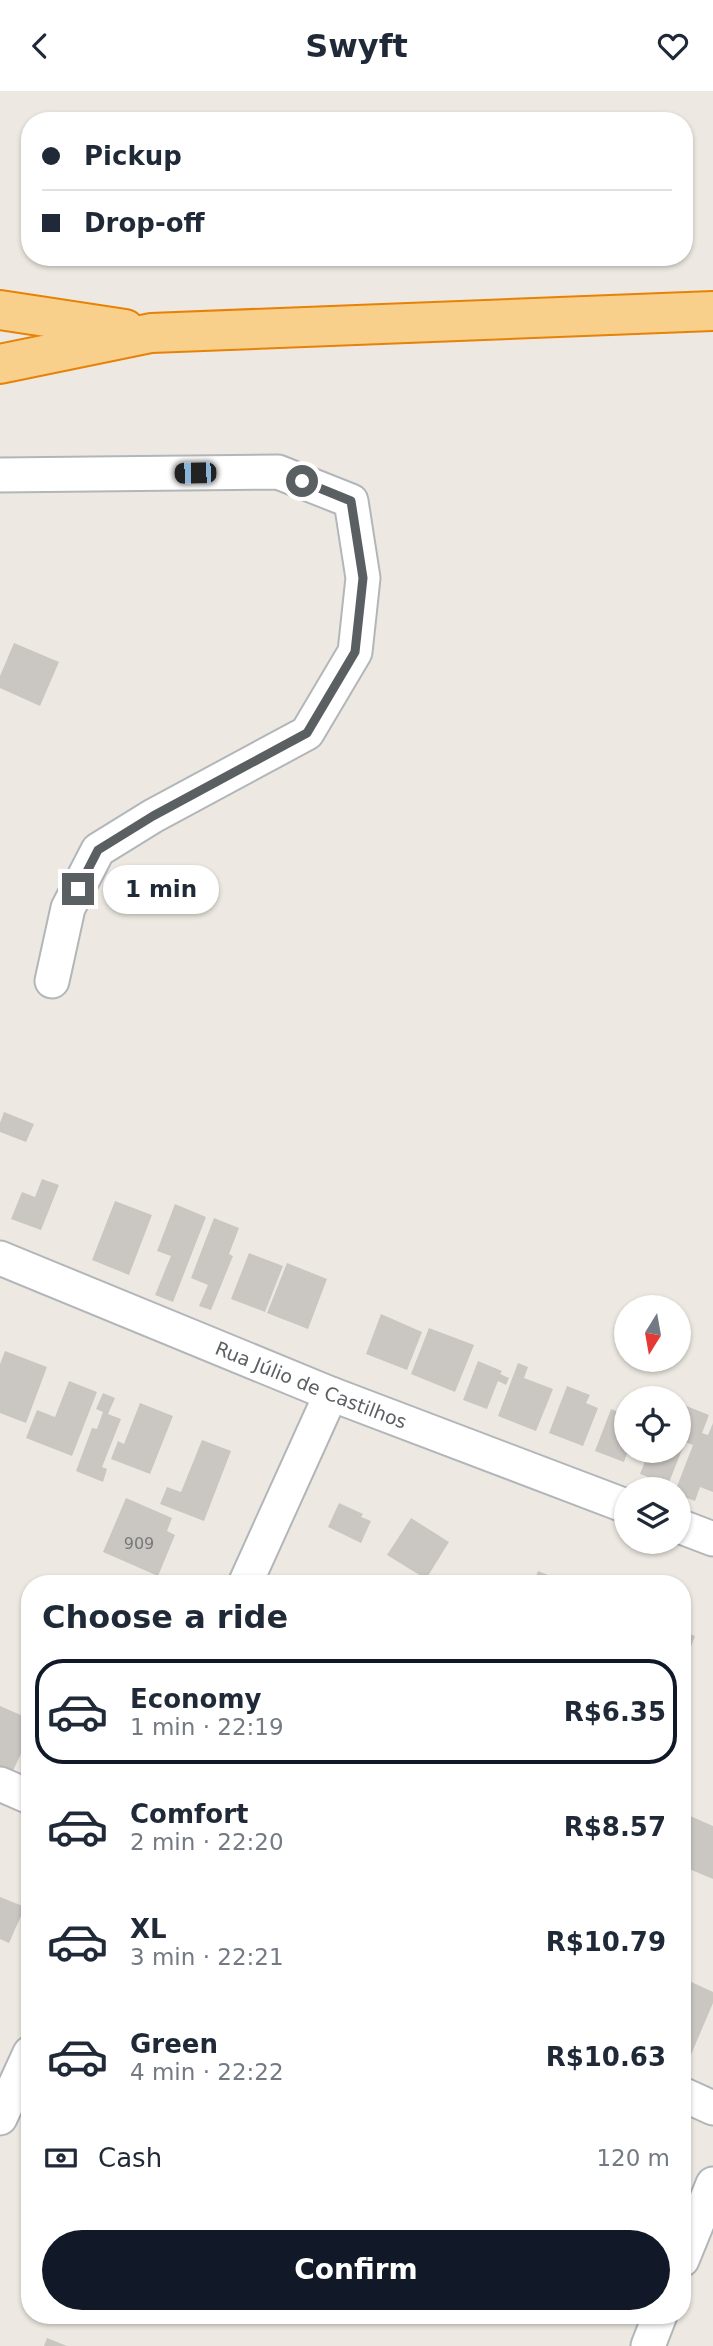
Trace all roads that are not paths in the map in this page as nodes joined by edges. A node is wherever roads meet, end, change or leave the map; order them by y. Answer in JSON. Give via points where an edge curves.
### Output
{"nodes":[{"id":1,"x":0,"y":310,"type":"edge"},
{"id":2,"x":713,"y":311,"type":"edge"},
{"id":3,"x":151,"y":334,"type":"junction"},
{"id":4,"x":0,"y":364,"type":"edge"},
{"id":5,"x":0,"y":475,"type":"edge"},
{"id":6,"x":52,"y":981,"type":"dead end"},
{"id":7,"x":0,"y":1258,"type":"edge"},
{"id":8,"x":331,"y":1394,"type":"junction"},
{"id":9,"x":614,"y":1501,"type":"edge"},
{"id":10,"x":691,"y":1531,"type":"edge"},
{"id":11,"x":713,"y":1539,"type":"edge"},
{"id":12,"x":249,"y":1575,"type":"edge"},
{"id":13,"x":0,"y":1784,"type":"edge"},
{"id":14,"x":21,"y":1793,"type":"edge"},
{"id":15,"x":21,"y":2072,"type":"edge"},
{"id":16,"x":691,"y":2098,"type":"edge"},
{"id":17,"x":713,"y":2108,"type":"edge"},
{"id":18,"x":0,"y":2117,"type":"edge"},
{"id":19,"x":713,"y":2184,"type":"edge"},
{"id":20,"x":691,"y":2238,"type":"edge"},
{"id":21,"x":657,"y":2324,"type":"edge"},
{"id":22,"x":648,"y":2346,"type":"edge"}],
"edges":[{"from":1,"to":3,"type":"highway"},
{"from":2,"to":3,"type":"highway"},
{"from":3,"to":4,"type":"highway"},
{"from":5,"to":6,"type":"street","via":[[278,472],[351,501],[363,578],[355,652],[307,733],[98,850],[68,908]]},
{"from":7,"to":8,"type":"street","name":"Rua Júlio de Castilhos"},
{"from":8,"to":9,"type":"street","name":"Rua Júlio de Castilhos"},
{"from":8,"to":12,"type":"street"},
{"from":10,"to":11,"type":"street"},
{"from":13,"to":14,"type":"street"},
{"from":15,"to":18,"type":"street"},
{"from":16,"to":17,"type":"street"},
{"from":19,"to":20,"type":"street"},
{"from":21,"to":22,"type":"street"}]}
